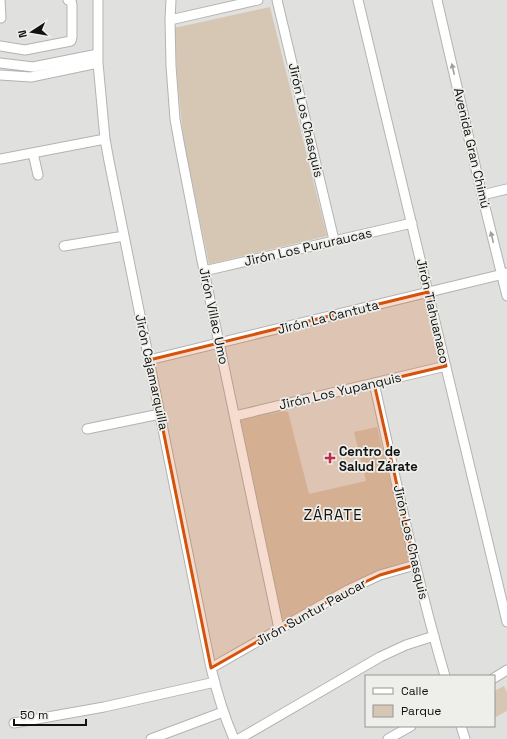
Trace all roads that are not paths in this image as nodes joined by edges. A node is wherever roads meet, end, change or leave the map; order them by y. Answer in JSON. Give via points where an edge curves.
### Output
{"nodes":[{"id":1,"x":0,"y":0,"type":"edge"},
{"id":2,"x":68,"y":0,"type":"edge"},
{"id":3,"x":98,"y":0,"type":"edge"},
{"id":4,"x":171,"y":0,"type":"edge"},
{"id":5,"x":258,"y":0,"type":"edge"},
{"id":6,"x":278,"y":0,"type":"edge"},
{"id":7,"x":358,"y":0,"type":"edge"},
{"id":8,"x":437,"y":0,"type":"edge"},
{"id":9,"x":0,"y":18,"type":"edge"},
{"id":10,"x":170,"y":20,"type":"junction"},
{"id":11,"x":0,"y":46,"type":"edge"},
{"id":12,"x":98,"y":59,"type":"junction"},
{"id":13,"x":0,"y":63,"type":"edge"},
{"id":14,"x":0,"y":75,"type":"edge"},
{"id":15,"x":105,"y":138,"type":"junction"},
{"id":16,"x":33,"y":153,"type":"junction"},
{"id":17,"x":1,"y":159,"type":"dead end"},
{"id":18,"x":38,"y":175,"type":"dead end"},
{"id":19,"x":507,"y":189,"type":"edge"},
{"id":20,"x":482,"y":195,"type":"junction"},
{"id":21,"x":412,"y":223,"type":"junction"},
{"id":22,"x":124,"y":236,"type":"junction"},
{"id":23,"x":334,"y":240,"type":"junction"},
{"id":24,"x":64,"y":246,"type":"dead end"},
{"id":25,"x":204,"y":271,"type":"junction"},
{"id":26,"x":504,"y":274,"type":"edge"},
{"id":27,"x":428,"y":292,"type":"junction"},
{"id":28,"x":507,"y":296,"type":"edge"},
{"id":29,"x":220,"y":343,"type":"junction"},
{"id":30,"x":149,"y":360,"type":"junction"},
{"id":31,"x":446,"y":366,"type":"junction"},
{"id":32,"x":374,"y":383,"type":"junction"},
{"id":33,"x":160,"y":414,"type":"junction"},
{"id":34,"x":235,"y":416,"type":"junction"},
{"id":35,"x":87,"y":429,"type":"dead end"},
{"id":36,"x":415,"y":565,"type":"junction"},
{"id":37,"x":507,"y":622,"type":"edge"},
{"id":38,"x":279,"y":629,"type":"junction"},
{"id":39,"x":434,"y":636,"type":"junction"},
{"id":40,"x":211,"y":668,"type":"junction"},
{"id":41,"x":507,"y":670,"type":"edge"},
{"id":42,"x":445,"y":675,"type":"edge"},
{"id":43,"x":495,"y":677,"type":"edge"},
{"id":44,"x":215,"y":682,"type":"junction"},
{"id":45,"x":223,"y":712,"type":"junction"},
{"id":46,"x":14,"y":723,"type":"dead end"},
{"id":47,"x":409,"y":727,"type":"edge"},
{"id":48,"x":461,"y":727,"type":"edge"},
{"id":49,"x":151,"y":739,"type":"edge"},
{"id":50,"x":234,"y":739,"type":"edge"},
{"id":51,"x":239,"y":739,"type":"edge"},
{"id":52,"x":388,"y":739,"type":"edge"},
{"id":53,"x":465,"y":739,"type":"edge"}],
"edges":[{"from":1,"to":9,"type":"street"},
{"from":2,"to":11,"type":"street","via":[[72,5],[72,37],[69,42],[25,50]]},
{"from":3,"to":12,"type":"street","name":"Jirón Cajamarquilla"},
{"from":4,"to":10,"type":"street","name":"Jirón Villac Umo"},
{"from":5,"to":10,"type":"street"},
{"from":6,"to":23,"type":"street","name":"Jirón Los Chasquis"},
{"from":7,"to":21,"type":"street","name":"Jirón Tiahuanaco"},
{"from":20,"to":8,"type":"street","name":"Avenida Gran Chimú","one_way":true},
{"from":10,"to":25,"type":"street","name":"Jirón Villac Umo","via":[[175,119]]},
{"from":12,"to":13,"type":"street","via":[[33,67]]},
{"from":12,"to":14,"type":"street","via":[[31,77]]},
{"from":12,"to":15,"type":"street","name":"Jirón Cajamarquilla"},
{"from":15,"to":16,"type":"street"},
{"from":15,"to":22,"type":"street","name":"Jirón Cajamarquilla"},
{"from":16,"to":17,"type":"street"},
{"from":16,"to":18,"type":"street"},
{"from":19,"to":20,"type":"street"},
{"from":26,"to":20,"type":"street","name":"Avenida Gran Chimú","one_way":true},
{"from":21,"to":23,"type":"street","name":"Jirón Los Pururaucas"},
{"from":21,"to":27,"type":"street","name":"Jirón Tiahuanaco"},
{"from":22,"to":24,"type":"street"},
{"from":22,"to":30,"type":"street","name":"Jirón Cajamarquilla"},
{"from":23,"to":25,"type":"street","name":"Jirón Los Pururaucas"},
{"from":25,"to":29,"type":"street","name":"Jirón Villac Umo"},
{"from":26,"to":27,"type":"street","name":"Jirón La Cantuta"},
{"from":26,"to":28,"type":"street","name":"Avenida Gran Chimú"},
{"from":27,"to":29,"type":"street","name":"Jirón La Cantuta"},
{"from":27,"to":31,"type":"street","name":"Jirón Tiahuanaco"},
{"from":29,"to":30,"type":"street","name":"Jirón La Cantuta"},
{"from":29,"to":34,"type":"street","name":"Jirón Villac Umo"},
{"from":30,"to":33,"type":"street","name":"Jirón Cajamarquilla"},
{"from":31,"to":32,"type":"street","name":"Jirón Los Yupanquis"},
{"from":31,"to":37,"type":"street","name":"Jirón Tiahuanaco"},
{"from":32,"to":34,"type":"street","name":"Jirón Los Yupanquis"},
{"from":32,"to":36,"type":"street","name":"Jirón Los Chasquis"},
{"from":33,"to":35,"type":"street"},
{"from":33,"to":40,"type":"street","name":"Jirón Cajamarquilla"},
{"from":34,"to":38,"type":"street","name":"Jirón Villac Umo"},
{"from":36,"to":38,"type":"street","name":"Jirón Suntur Paucar","via":[[380,574]]},
{"from":36,"to":39,"type":"street","name":"Jirón Los Chasquis"},
{"from":38,"to":40,"type":"street","name":"Jirón Suntur Paucar"},
{"from":39,"to":42,"type":"street","name":"Jirón Los Chasquis"},
{"from":39,"to":51,"type":"street","via":[[380,657]]},
{"from":40,"to":44,"type":"street","name":"Jirón Cajamarquilla"},
{"from":41,"to":43,"type":"street"},
{"from":44,"to":45,"type":"street","name":"Jirón Cajamarquilla"},
{"from":44,"to":46,"type":"street"},
{"from":45,"to":49,"type":"street"},
{"from":45,"to":50,"type":"street","name":"Jirón Cajamarquilla"},
{"from":47,"to":52,"type":"street"},
{"from":48,"to":53,"type":"street"}]}
